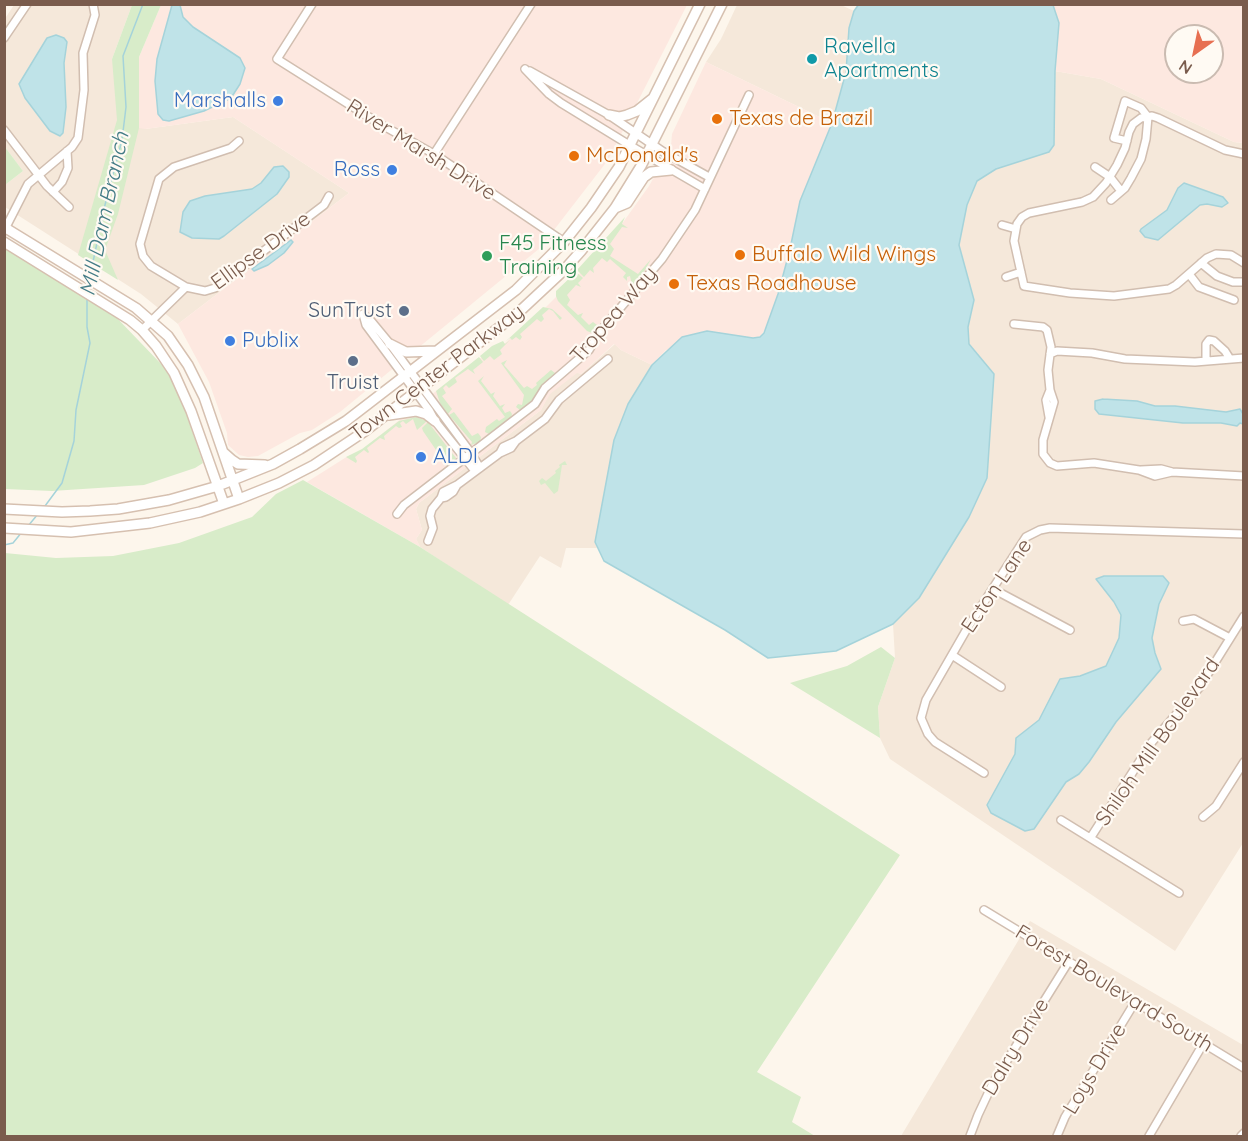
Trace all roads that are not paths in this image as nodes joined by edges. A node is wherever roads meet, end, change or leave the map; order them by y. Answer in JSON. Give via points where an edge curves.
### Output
{"nodes":[{"id":1,"x":27,"y":4,"type":"edge"},
{"id":2,"x":93,"y":4,"type":"edge"},
{"id":3,"x":312,"y":4,"type":"edge"},
{"id":4,"x":531,"y":4,"type":"edge"},
{"id":5,"x":700,"y":4,"type":"edge"},
{"id":6,"x":722,"y":4,"type":"edge"},
{"id":7,"x":4,"y":38,"type":"edge"},
{"id":8,"x":656,"y":95,"type":"junction"},
{"id":9,"x":749,"y":95,"type":"dead end"},
{"id":10,"x":609,"y":115,"type":"junction"},
{"id":11,"x":1148,"y":117,"type":"junction"},
{"id":12,"x":4,"y":130,"type":"edge"},
{"id":13,"x":637,"y":133,"type":"junction"},
{"id":14,"x":239,"y":141,"type":"dead end"},
{"id":15,"x":1127,"y":141,"type":"junction"},
{"id":16,"x":653,"y":143,"type":"junction"},
{"id":17,"x":631,"y":146,"type":"junction"},
{"id":18,"x":67,"y":151,"type":"junction"},
{"id":19,"x":434,"y":154,"type":"junction"},
{"id":20,"x":1244,"y":154,"type":"edge"},
{"id":21,"x":647,"y":155,"type":"junction"},
{"id":22,"x":1095,"y":168,"type":"dead end"},
{"id":23,"x":671,"y":170,"type":"junction"},
{"id":24,"x":39,"y":174,"type":"junction"},
{"id":25,"x":709,"y":177,"type":"junction"},
{"id":26,"x":1110,"y":177,"type":"junction"},
{"id":27,"x":705,"y":189,"type":"junction"},
{"id":28,"x":1121,"y":191,"type":"junction"},
{"id":29,"x":53,"y":192,"type":"junction"},
{"id":30,"x":329,"y":196,"type":"dead end"},
{"id":31,"x":1111,"y":200,"type":"dead end"},
{"id":32,"x":69,"y":207,"type":"dead end"},
{"id":33,"x":615,"y":208,"type":"junction"},
{"id":34,"x":1002,"y":225,"type":"dead end"},
{"id":35,"x":5,"y":229,"type":"edge"},
{"id":36,"x":1016,"y":229,"type":"junction"},
{"id":37,"x":4,"y":242,"type":"edge"},
{"id":38,"x":564,"y":242,"type":"junction"},
{"id":39,"x":1201,"y":263,"type":"junction"},
{"id":40,"x":1244,"y":263,"type":"edge"},
{"id":41,"x":1021,"y":272,"type":"junction"},
{"id":42,"x":1189,"y":274,"type":"junction"},
{"id":43,"x":1006,"y":277,"type":"dead end"},
{"id":44,"x":1244,"y":282,"type":"edge"},
{"id":45,"x":186,"y":287,"type":"junction"},
{"id":46,"x":1234,"y":300,"type":"dead end"},
{"id":47,"x":152,"y":320,"type":"junction"},
{"id":48,"x":1014,"y":324,"type":"dead end"},
{"id":49,"x":142,"y":330,"type":"junction"},
{"id":50,"x":390,"y":344,"type":"junction"},
{"id":51,"x":438,"y":351,"type":"junction"},
{"id":52,"x":1050,"y":354,"type":"junction"},
{"id":53,"x":608,"y":358,"type":"dead end"},
{"id":54,"x":1244,"y":358,"type":"edge"},
{"id":55,"x":1230,"y":360,"type":"junction"},
{"id":56,"x":1206,"y":361,"type":"junction"},
{"id":57,"x":406,"y":374,"type":"junction"},
{"id":58,"x":418,"y":389,"type":"junction"},
{"id":59,"x":384,"y":416,"type":"junction"},
{"id":60,"x":435,"y":421,"type":"junction"},
{"id":61,"x":220,"y":448,"type":"junction"},
{"id":62,"x":471,"y":453,"type":"junction"},
{"id":63,"x":464,"y":459,"type":"junction"},
{"id":64,"x":273,"y":464,"type":"junction"},
{"id":65,"x":478,"y":470,"type":"junction"},
{"id":66,"x":1244,"y":476,"type":"edge"},
{"id":67,"x":232,"y":481,"type":"junction"},
{"id":68,"x":218,"y":486,"type":"junction"},
{"id":69,"x":239,"y":499,"type":"junction"},
{"id":70,"x":224,"y":504,"type":"junction"},
{"id":71,"x":4,"y":509,"type":"edge"},
{"id":72,"x":397,"y":514,"type":"dead end"},
{"id":73,"x":4,"y":528,"type":"edge"},
{"id":74,"x":1244,"y":534,"type":"edge"},
{"id":75,"x":429,"y":541,"type":"dead end"},
{"id":76,"x":993,"y":589,"type":"junction"},
{"id":77,"x":1244,"y":616,"type":"edge"},
{"id":78,"x":1183,"y":621,"type":"dead end"},
{"id":79,"x":1070,"y":630,"type":"dead end"},
{"id":80,"x":1230,"y":638,"type":"junction"},
{"id":81,"x":952,"y":655,"type":"junction"},
{"id":82,"x":1001,"y":687,"type":"dead end"},
{"id":83,"x":1244,"y":762,"type":"edge"},
{"id":84,"x":984,"y":773,"type":"dead end"},
{"id":85,"x":1203,"y":817,"type":"dead end"},
{"id":86,"x":1061,"y":820,"type":"dead end"},
{"id":87,"x":1091,"y":837,"type":"junction"},
{"id":88,"x":1179,"y":893,"type":"dead end"},
{"id":89,"x":984,"y":910,"type":"dead end"},
{"id":90,"x":1069,"y":961,"type":"junction"},
{"id":91,"x":1135,"y":1002,"type":"junction"},
{"id":92,"x":1203,"y":1044,"type":"junction"},
{"id":93,"x":1244,"y":1068,"type":"edge"},
{"id":94,"x":970,"y":1137,"type":"edge"},
{"id":95,"x":1057,"y":1137,"type":"edge"},
{"id":96,"x":1149,"y":1137,"type":"edge"}],
"edges":[{"from":1,"to":7,"type":"street"},
{"from":2,"to":18,"type":"street","via":[[95,15],[83,52],[84,90],[78,138]]},
{"from":3,"to":19,"type":"street","name":"River Marsh Drive","via":[[277,59]]},
{"from":4,"to":19,"type":"street"},
{"from":5,"to":8,"type":"main road","name":"Town Center Parkway"},
{"from":6,"to":16,"type":"main road","name":"Town Center Parkway"},
{"from":8,"to":10,"type":"main road","via":[[637,111],[619,117]]},
{"from":8,"to":13,"type":"main road","name":"Town Center Parkway"},
{"from":9,"to":25,"type":"street","name":"Tropea Way"},
{"from":10,"to":13,"type":"street"},
{"from":10,"to":17,"type":"street","via":[[525,69],[561,103]]},
{"from":11,"to":15,"type":"street","via":[[1133,124]]},
{"from":11,"to":15,"type":"street","via":[[1125,101],[1114,138]]},
{"from":11,"to":20,"type":"street","via":[[1158,118],[1225,150]]},
{"from":11,"to":28,"type":"street","via":[[1141,159]]},
{"from":12,"to":24,"type":"street"},
{"from":13,"to":16,"type":"street"},
{"from":13,"to":17,"type":"main road","name":"Town Center Parkway"},
{"from":14,"to":45,"type":"street","name":"Ellipse Drive","via":[[231,148],[174,167],[159,179],[140,244],[151,266]]},
{"from":15,"to":26,"type":"street"},
{"from":16,"to":21,"type":"main road","name":"Town Center Parkway"},
{"from":16,"to":25,"type":"street"},
{"from":17,"to":21,"type":"street"},
{"from":17,"to":38,"type":"main road","name":"Town Center Parkway"},
{"from":18,"to":24,"type":"street"},
{"from":18,"to":29,"type":"street","via":[[68,168]]},
{"from":19,"to":38,"type":"street","name":"River Marsh Drive"},
{"from":21,"to":23,"type":"street"},
{"from":21,"to":33,"type":"main road","name":"Town Center Parkway"},
{"from":22,"to":26,"type":"street"},
{"from":23,"to":27,"type":"street"},
{"from":23,"to":33,"type":"main road","via":[[651,172],[627,203]]},
{"from":24,"to":29,"type":"street"},
{"from":24,"to":35,"type":"street","via":[[28,184]]},
{"from":25,"to":27,"type":"street","name":"Tropea Way"},
{"from":26,"to":28,"type":"street"},
{"from":26,"to":36,"type":"street","via":[[1093,197],[1029,213]]},
{"from":27,"to":62,"type":"street","name":"Tropea Way","via":[[662,259],[589,350],[545,388],[535,404]]},
{"from":28,"to":31,"type":"street"},
{"from":29,"to":32,"type":"street"},
{"from":30,"to":45,"type":"street","name":"Ellipse Drive","via":[[324,205],[215,288],[205,291]]},
{"from":33,"to":58,"type":"main road","name":"Town Center Parkway","via":[[564,270],[519,312]]},
{"from":34,"to":36,"type":"street"},
{"from":35,"to":47,"type":"main road","via":[[77,270]]},
{"from":36,"to":41,"type":"street","via":[[1014,241]]},
{"from":37,"to":49,"type":"main road"},
{"from":38,"to":51,"type":"main road","name":"Town Center Parkway","via":[[516,290]]},
{"from":39,"to":40,"type":"street","via":[[1216,254],[1231,255]]},
{"from":39,"to":42,"type":"street"},
{"from":39,"to":44,"type":"street","via":[[1217,276]]},
{"from":41,"to":42,"type":"street","via":[[1024,286],[1114,296],[1169,289]]},
{"from":41,"to":43,"type":"street"},
{"from":42,"to":46,"type":"street","via":[[1199,287]]},
{"from":45,"to":47,"type":"street","name":"Ellipse Drive"},
{"from":47,"to":49,"type":"street","name":"Ellipse Drive"},
{"from":47,"to":61,"type":"main road","via":[[188,365],[204,398]]},
{"from":48,"to":52,"type":"street","via":[[1047,330]]},
{"from":49,"to":68,"type":"main road","via":[[174,373]]},
{"from":50,"to":51,"type":"main road","via":[[406,352]]},
{"from":50,"to":57,"type":"street"},
{"from":50,"to":57,"type":"street","via":[[363,314],[366,325]]},
{"from":51,"to":57,"type":"main road","name":"Town Center Parkway"},
{"from":52,"to":56,"type":"street","via":[[1057,351],[1125,359]]},
{"from":52,"to":66,"type":"street","via":[[1048,370],[1054,402],[1042,454],[1050,463]]},
{"from":53,"to":65,"type":"street","via":[[559,400],[546,418]]},
{"from":54,"to":55,"type":"street"},
{"from":55,"to":56,"type":"street"},
{"from":55,"to":56,"type":"street","via":[[1226,351],[1209,340]]},
{"from":57,"to":58,"type":"street"},
{"from":57,"to":64,"type":"main road","name":"Town Center Parkway","via":[[346,421]]},
{"from":58,"to":59,"type":"main road","name":"Town Center Parkway"},
{"from":58,"to":60,"type":"street"},
{"from":58,"to":62,"type":"street"},
{"from":59,"to":60,"type":"main road","via":[[416,411]]},
{"from":59,"to":69,"type":"main road","name":"Town Center Parkway","via":[[314,465]]},
{"from":60,"to":63,"type":"street"},
{"from":61,"to":64,"type":"main road","via":[[238,464]]},
{"from":61,"to":67,"type":"main road"},
{"from":62,"to":63,"type":"street","name":"Tropea Way"},
{"from":62,"to":65,"type":"street"},
{"from":63,"to":65,"type":"street"},
{"from":63,"to":72,"type":"street","name":"Tropea Way"},
{"from":64,"to":67,"type":"main road","name":"Town Center Parkway"},
{"from":65,"to":75,"type":"street","via":[[441,498],[430,513],[433,528]]},
{"from":67,"to":68,"type":"main road","name":"Town Center Parkway"},
{"from":67,"to":69,"type":"main road"},
{"from":68,"to":70,"type":"main road"},
{"from":68,"to":71,"type":"main road","name":"Town Center Parkway","via":[[118,509]]},
{"from":69,"to":70,"type":"main road","name":"Town Center Parkway"},
{"from":70,"to":73,"type":"main road","name":"Town Center Parkway","via":[[145,524],[72,532]]},
{"from":74,"to":76,"type":"street","name":"Ecton Lane","via":[[1040,530],[1026,537]]},
{"from":76,"to":79,"type":"street"},
{"from":76,"to":81,"type":"street","name":"Ecton Lane"},
{"from":77,"to":80,"type":"street","name":"Shiloh Mill Boulevard"},
{"from":78,"to":80,"type":"street","via":[[1194,619]]},
{"from":80,"to":87,"type":"street","name":"Shiloh Mill Boulevard","via":[[1199,688],[1152,742]]},
{"from":81,"to":82,"type":"street"},
{"from":81,"to":84,"type":"street","name":"Ecton Lane","via":[[926,700],[921,718],[936,742]]},
{"from":83,"to":85,"type":"street","via":[[1216,806]]},
{"from":86,"to":87,"type":"street"},
{"from":87,"to":88,"type":"street"},
{"from":89,"to":90,"type":"street","name":"Forest Boulevard South"},
{"from":90,"to":91,"type":"street","name":"Forest Boulevard South"},
{"from":90,"to":94,"type":"street","name":"Dalry Drive","via":[[993,1083]]},
{"from":91,"to":92,"type":"street","name":"Forest Boulevard South"},
{"from":91,"to":95,"type":"street","name":"Loys Drive","via":[[1065,1117]]},
{"from":92,"to":93,"type":"street","name":"Forest Boulevard South"},
{"from":92,"to":96,"type":"street"}]}
